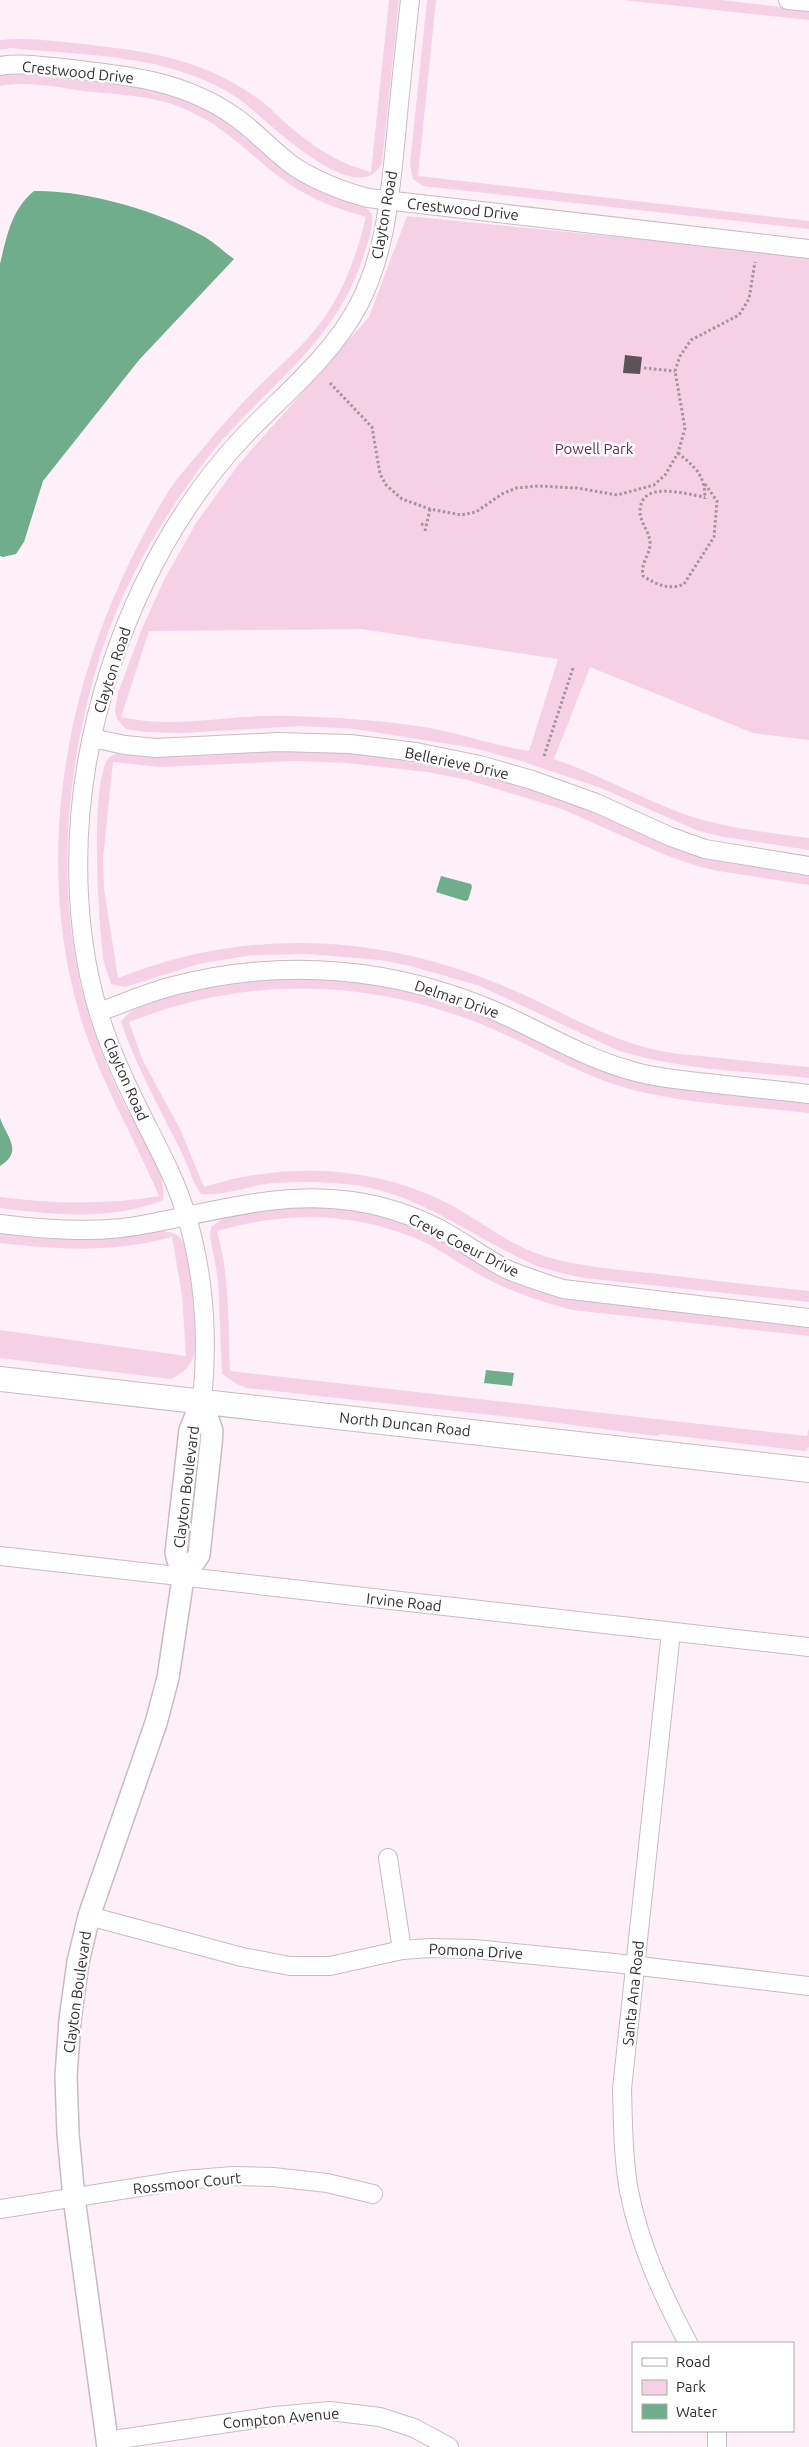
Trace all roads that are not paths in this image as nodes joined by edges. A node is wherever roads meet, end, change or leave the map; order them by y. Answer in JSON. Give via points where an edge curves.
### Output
{"nodes":[{"id":1,"x":410,"y":0,"type":"edge"},
{"id":2,"x":788,"y":0,"type":"edge"},
{"id":3,"x":809,"y":2,"type":"edge"},
{"id":4,"x":0,"y":66,"type":"edge"},
{"id":5,"x":389,"y":201,"type":"junction"},
{"id":6,"x":809,"y":248,"type":"edge"},
{"id":7,"x":92,"y":738,"type":"junction"},
{"id":8,"x":809,"y":866,"type":"edge"},
{"id":9,"x":98,"y":1012,"type":"junction"},
{"id":10,"x":809,"y":1094,"type":"edge"},
{"id":11,"x":185,"y":1215,"type":"junction"},
{"id":12,"x":0,"y":1224,"type":"edge"},
{"id":13,"x":809,"y":1318,"type":"edge"},
{"id":14,"x":0,"y":1379,"type":"edge"},
{"id":15,"x":202,"y":1401,"type":"junction"},
{"id":16,"x":809,"y":1470,"type":"edge"},
{"id":17,"x":0,"y":1556,"type":"edge"},
{"id":18,"x":183,"y":1578,"type":"junction"},
{"id":19,"x":671,"y":1632,"type":"junction"},
{"id":20,"x":809,"y":1647,"type":"edge"},
{"id":21,"x":388,"y":1858,"type":"dead end"},
{"id":22,"x":89,"y":1916,"type":"junction"},
{"id":23,"x":402,"y":1950,"type":"junction"},
{"id":24,"x":636,"y":1965,"type":"junction"},
{"id":25,"x":809,"y":1986,"type":"edge"},
{"id":26,"x":373,"y":2194,"type":"dead end"},
{"id":27,"x":74,"y":2198,"type":"junction"},
{"id":28,"x":0,"y":2209,"type":"edge"},
{"id":29,"x":687,"y":2342,"type":"edge"},
{"id":30,"x":717,"y":2432,"type":"edge"},
{"id":31,"x":108,"y":2444,"type":"edge"},
{"id":32,"x":449,"y":2447,"type":"edge"},
{"id":33,"x":717,"y":2447,"type":"edge"}],
"edges":[{"from":1,"to":5,"type":"street","name":"Clayton Road"},
{"from":2,"to":3,"type":"street"},
{"from":4,"to":5,"type":"street","name":"Crestwood Drive","via":[[135,77],[176,86],[235,116],[294,166],[318,180],[344,191]]},
{"from":5,"to":6,"type":"street","name":"Crestwood Drive"},
{"from":5,"to":7,"type":"street","name":"Clayton Road","via":[[382,243],[372,275],[342,334],[222,462],[173,532],[148,576],[104,686]]},
{"from":7,"to":8,"type":"street","name":"Bellerieve Drive","via":[[156,748],[278,742],[350,744],[416,752],[532,780],[705,849]]},
{"from":7,"to":9,"type":"street","name":"Clayton Road","via":[[81,810],[79,874],[81,921]]},
{"from":9,"to":10,"type":"street","name":"Delmar Drive","via":[[175,985],[221,975],[315,968],[362,972],[446,992],[630,1071]]},
{"from":9,"to":11,"type":"street","name":"Clayton Road","via":[[123,1077],[171,1174]]},
{"from":11,"to":12,"type":"street","name":"Creve Coeur Drive","via":[[117,1228],[67,1229]]},
{"from":11,"to":13,"type":"street","name":"Creve Coeur Drive","via":[[283,1198],[352,1201],[418,1219],[505,1268],[563,1289]]},
{"from":11,"to":15,"type":"street","name":"Clayton Road","via":[[202,1289],[206,1343]]},
{"from":14,"to":15,"type":"main road","name":"North Duncan Road"},
{"from":15,"to":16,"type":"main road","name":"North Duncan Road"},
{"from":15,"to":18,"type":"street","name":"Clayton Boulevard","via":[[212,1431],[211,1444],[199,1555]]},
{"from":17,"to":18,"type":"street","name":"Irvine Road"},
{"from":18,"to":19,"type":"street","name":"Irvine Road"},
{"from":18,"to":22,"type":"street","name":"Clayton Boulevard","via":[[173,1651],[156,1723]]},
{"from":19,"to":20,"type":"street","name":"Irvine Road"},
{"from":19,"to":24,"type":"street","name":"Santa Ana Road"},
{"from":21,"to":23,"type":"street"},
{"from":22,"to":23,"type":"street","name":"Pomona Drive","via":[[242,1957],[290,1966],[330,1966]]},
{"from":22,"to":27,"type":"street","name":"Clayton Boulevard","via":[[77,1971],[67,2067],[68,2134]]},
{"from":23,"to":24,"type":"street","name":"Pomona Drive","via":[[433,1947],[474,1949]]},
{"from":24,"to":25,"type":"street","name":"Pomona Drive"},
{"from":24,"to":29,"type":"street","name":"Santa Ana Road","via":[[622,2089],[623,2143],[629,2190],[648,2260]]},
{"from":26,"to":27,"type":"street","name":"Rossmoor Court","via":[[327,2183],[233,2176],[184,2180]]},
{"from":27,"to":28,"type":"street","name":"Rossmoor Court"},
{"from":27,"to":31,"type":"street","name":"Clayton Boulevard"},
{"from":30,"to":33,"type":"street"},
{"from":31,"to":32,"type":"street","name":"Compton Avenue","via":[[275,2416],[330,2411],[380,2416],[414,2428]]}]}
